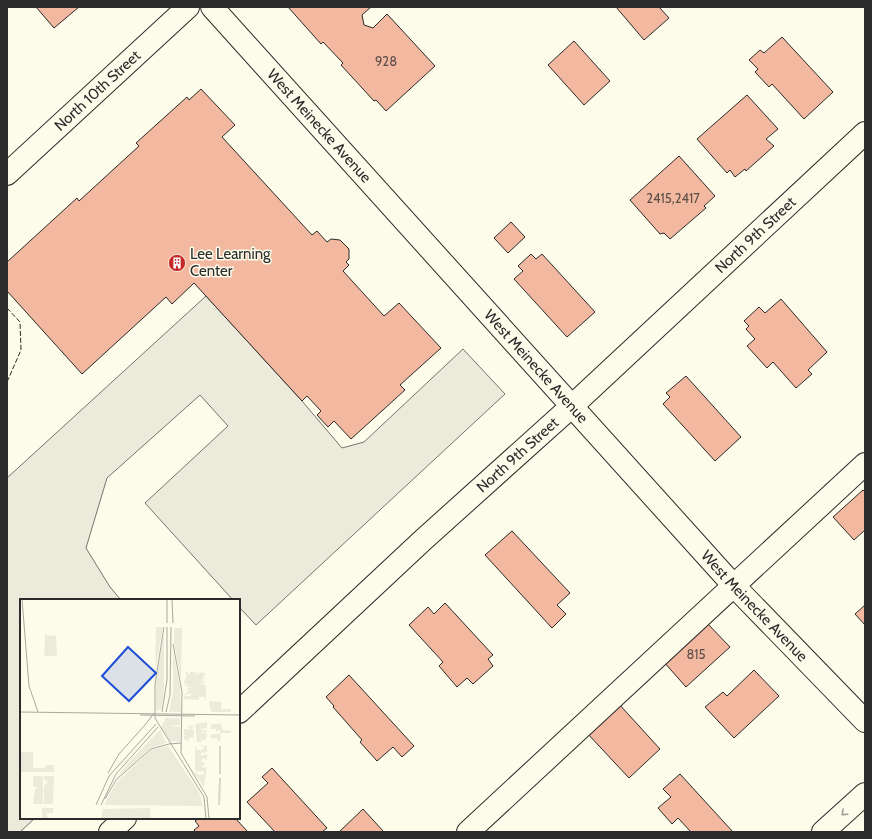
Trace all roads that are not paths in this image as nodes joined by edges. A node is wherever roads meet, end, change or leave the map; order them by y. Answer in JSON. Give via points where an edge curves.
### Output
{"nodes":[{"id":1,"x":188,"y":7,"type":"edge"},
{"id":2,"x":212,"y":7,"type":"edge"},
{"id":3,"x":865,"y":133,"type":"edge"},
{"id":4,"x":7,"y":174,"type":"edge"},
{"id":5,"x":572,"y":406,"type":"junction"},
{"id":6,"x":865,"y":464,"type":"edge"},
{"id":7,"x":734,"y":586,"type":"junction"},
{"id":8,"x":240,"y":711,"type":"edge"},
{"id":9,"x":865,"y":721,"type":"edge"},
{"id":10,"x":865,"y":794,"type":"edge"},
{"id":11,"x":124,"y":819,"type":"edge"},
{"id":12,"x":110,"y":832,"type":"edge"},
{"id":13,"x":468,"y":832,"type":"edge"},
{"id":14,"x":823,"y":832,"type":"edge"}],
"edges":[{"from":1,"to":4,"type":"street","name":"North 10th Street"},
{"from":2,"to":5,"type":"street","name":"West Meinecke Avenue"},
{"from":3,"to":5,"type":"street","name":"North 9th Street"},
{"from":5,"to":7,"type":"street","name":"West Meinecke Avenue"},
{"from":5,"to":8,"type":"street","name":"North 9th Street","via":[[423,540]]},
{"from":6,"to":7,"type":"street"},
{"from":7,"to":9,"type":"street","name":"West Meinecke Avenue"},
{"from":7,"to":13,"type":"street"},
{"from":10,"to":14,"type":"street","one_way":true},
{"from":11,"to":12,"type":"street"}]}
